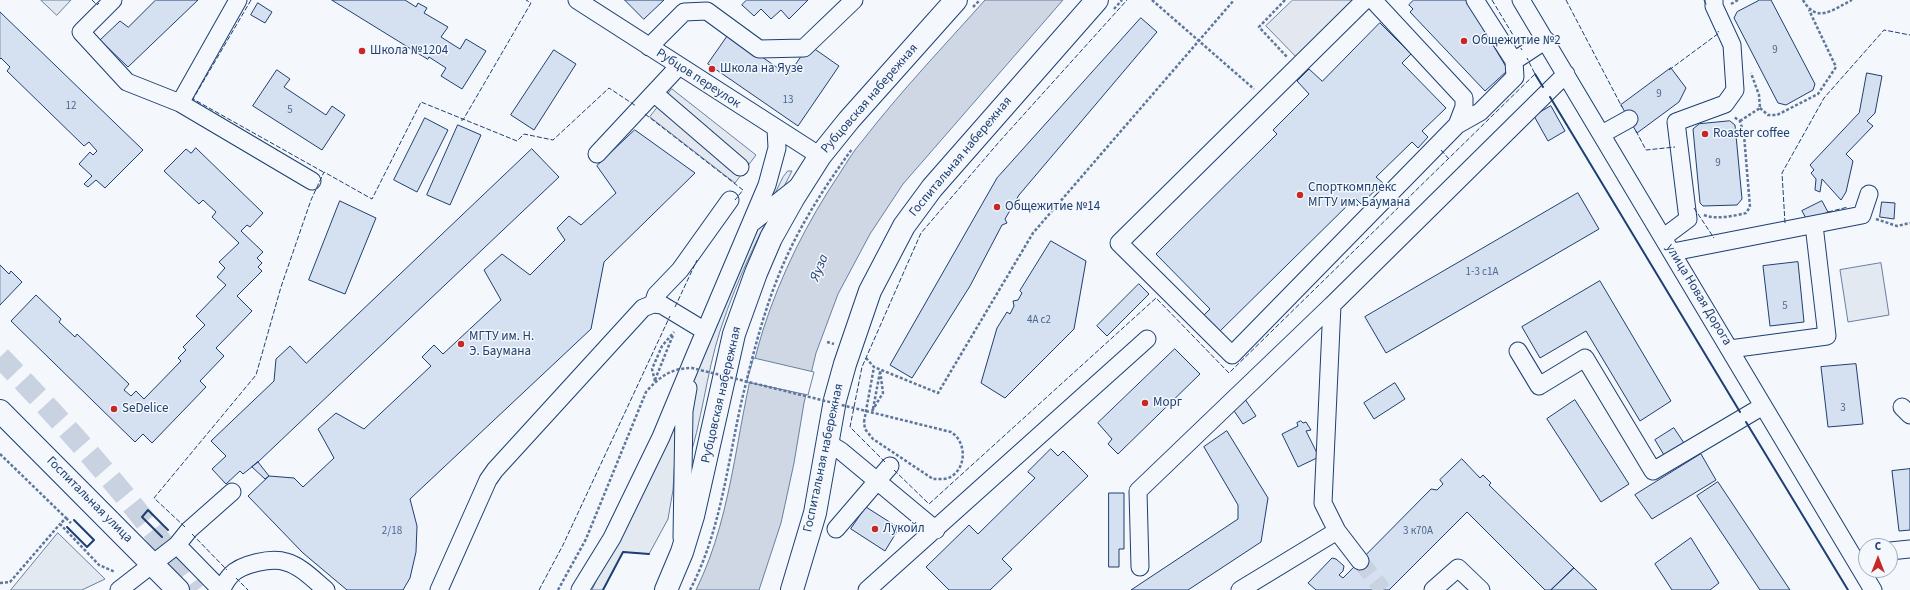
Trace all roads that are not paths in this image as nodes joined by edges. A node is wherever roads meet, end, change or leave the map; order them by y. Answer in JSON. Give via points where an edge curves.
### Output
{"nodes":[{"id":1,"x":113,"y":0,"type":"edge"},
{"id":2,"x":238,"y":0,"type":"edge"},
{"id":3,"x":577,"y":0,"type":"edge"},
{"id":4,"x":854,"y":0,"type":"edge"},
{"id":5,"x":1366,"y":0,"type":"edge"},
{"id":6,"x":1373,"y":0,"type":"edge"},
{"id":7,"x":1475,"y":0,"type":"edge"},
{"id":8,"x":1521,"y":0,"type":"edge"},
{"id":9,"x":1714,"y":0,"type":"edge"},
{"id":10,"x":712,"y":5,"type":"edge"},
{"id":11,"x":963,"y":6,"type":"edge"},
{"id":12,"x":1104,"y":6,"type":"edge"},
{"id":13,"x":1546,"y":40,"type":"junction"},
{"id":14,"x":649,"y":47,"type":"junction"},
{"id":15,"x":1514,"y":61,"type":"junction"},
{"id":16,"x":679,"y":66,"type":"junction"},
{"id":17,"x":1566,"y":74,"type":"junction"},
{"id":18,"x":655,"y":94,"type":"junction"},
{"id":19,"x":180,"y":102,"type":"junction"},
{"id":20,"x":1629,"y":119,"type":"dead end"},
{"id":21,"x":1457,"y":126,"type":"junction"},
{"id":22,"x":776,"y":129,"type":"junction"},
{"id":23,"x":1602,"y":134,"type":"junction"},
{"id":24,"x":598,"y":154,"type":"dead end"},
{"id":25,"x":820,"y":156,"type":"junction"},
{"id":26,"x":740,"y":167,"type":"dead end"},
{"id":27,"x":312,"y":181,"type":"dead end"},
{"id":28,"x":804,"y":182,"type":"junction"},
{"id":29,"x":1869,"y":194,"type":"dead end"},
{"id":30,"x":730,"y":200,"type":"dead end"},
{"id":31,"x":751,"y":223,"type":"junction"},
{"id":32,"x":1814,"y":225,"type":"junction"},
{"id":33,"x":1664,"y":237,"type":"junction"},
{"id":34,"x":1673,"y":252,"type":"junction"},
{"id":35,"x":653,"y":304,"type":"junction"},
{"id":36,"x":1332,"y":304,"type":"junction"},
{"id":37,"x":705,"y":331,"type":"junction"},
{"id":38,"x":1147,"y":339,"type":"dead end"},
{"id":39,"x":1730,"y":349,"type":"junction"},
{"id":40,"x":1518,"y":351,"type":"dead end"},
{"id":41,"x":696,"y":355,"type":"junction"},
{"id":42,"x":1763,"y":406,"type":"junction"},
{"id":43,"x":0,"y":411,"type":"edge"},
{"id":44,"x":828,"y":443,"type":"junction"},
{"id":45,"x":890,"y":466,"type":"dead end"},
{"id":46,"x":878,"y":481,"type":"junction"},
{"id":47,"x":232,"y":492,"type":"dead end"},
{"id":48,"x":836,"y":529,"type":"dead end"},
{"id":49,"x":936,"y":530,"type":"junction"},
{"id":50,"x":1337,"y":531,"type":"junction"},
{"id":51,"x":177,"y":545,"type":"junction"},
{"id":52,"x":1910,"y":549,"type":"edge"},
{"id":53,"x":1898,"y":550,"type":"edge"},
{"id":54,"x":682,"y":552,"type":"junction"},
{"id":55,"x":1858,"y":553,"type":"edge"},
{"id":56,"x":1360,"y":561,"type":"tunnel mouth"},
{"id":57,"x":152,"y":564,"type":"junction"},
{"id":58,"x":1140,"y":567,"type":"dead end"},
{"id":59,"x":1868,"y":578,"type":"edge"},
{"id":60,"x":119,"y":590,"type":"edge"},
{"id":61,"x":178,"y":590,"type":"edge"},
{"id":62,"x":221,"y":590,"type":"edge"},
{"id":63,"x":326,"y":590,"type":"edge"},
{"id":64,"x":439,"y":590,"type":"edge"},
{"id":65,"x":580,"y":590,"type":"edge"},
{"id":66,"x":666,"y":590,"type":"edge"},
{"id":67,"x":792,"y":590,"type":"edge"},
{"id":68,"x":867,"y":590,"type":"edge"},
{"id":69,"x":1240,"y":590,"type":"edge"},
{"id":70,"x":1433,"y":590,"type":"edge"},
{"id":71,"x":1481,"y":590,"type":"edge"},
{"id":72,"x":1873,"y":590,"type":"edge"}],
"edges":[{"from":1,"to":19,"type":"street","via":[[81,32],[127,82]]},
{"from":2,"to":19,"type":"street"},
{"from":3,"to":14,"type":"street","name":"Рубцов переулок"},
{"from":4,"to":10,"type":"street","via":[[804,48],[759,49]]},
{"from":5,"to":21,"type":"street","via":[[1119,243],[1232,354]]},
{"from":6,"to":21,"type":"street","via":[[1464,98],[1464,107]]},
{"from":7,"to":15,"type":"street"},
{"from":8,"to":13,"type":"street","name":"улица Новая Дорога"},
{"from":9,"to":33,"type":"street","via":[[1714,6],[1732,45],[1735,90],[1725,104],[1676,122],[1688,219]]},
{"from":10,"to":14,"type":"street","via":[[684,12]]},
{"from":11,"to":25,"type":"main road","name":"Рубцовская набережная","via":[[850,120]]},
{"from":12,"to":44,"type":"main road","name":"Госпитальная набережная","via":[[932,188],[904,226],[870,291],[843,371]]},
{"from":13,"to":15,"type":"street"},
{"from":13,"to":17,"type":"street","name":"улица Новая Дорога"},
{"from":14,"to":16,"type":"street","name":"Рубцов переулок"},
{"from":15,"to":21,"type":"street","via":[[1515,77],[1480,112]]},
{"from":16,"to":18,"type":"street"},
{"from":16,"to":22,"type":"street","name":"Рубцов переулок"},
{"from":17,"to":23,"type":"street","name":"улица Новая Дорога"},
{"from":17,"to":36,"type":"street"},
{"from":18,"to":24,"type":"street"},
{"from":18,"to":26,"type":"street"},
{"from":19,"to":27,"type":"street"},
{"from":20,"to":23,"type":"street"},
{"from":22,"to":25,"type":"street","name":"Рубцов переулок"},
{"from":22,"to":31,"type":"street","via":[[777,148],[767,185]]},
{"from":23,"to":33,"type":"street","name":"улица Новая Дорога"},
{"from":25,"to":28,"type":"main road","name":"Рубцовская набережная"},
{"from":28,"to":31,"type":"street"},
{"from":28,"to":54,"type":"main road","name":"Рубцовская набережная","via":[[771,238],[734,334],[722,380],[710,446]]},
{"from":29,"to":32,"type":"street","via":[[1862,215]]},
{"from":30,"to":35,"type":"street","via":[[680,270],[656,295]]},
{"from":31,"to":37,"type":"street"},
{"from":32,"to":34,"type":"street"},
{"from":32,"to":39,"type":"street","via":[[1827,336]]},
{"from":33,"to":34,"type":"street","name":"улица Новая Дорога"},
{"from":34,"to":39,"type":"street","name":"улица Новая Дорога"},
{"from":35,"to":37,"type":"street","via":[[662,304]]},
{"from":35,"to":64,"type":"street","via":[[643,308],[495,470],[488,480]]},
{"from":36,"to":50,"type":"street","via":[[1323,503]]},
{"from":36,"to":58,"type":"street","via":[[1138,491]]},
{"from":37,"to":41,"type":"street"},
{"from":38,"to":49,"type":"street"},
{"from":39,"to":42,"type":"street","name":"улица Новая Дорога"},
{"from":40,"to":42,"type":"street","via":[[1539,386],[1585,358],[1653,471]]},
{"from":41,"to":54,"type":"street","via":[[684,410]]},
{"from":41,"to":65,"type":"street","via":[[661,437],[612,538]]},
{"from":42,"to":55,"type":"street","name":"улица Новая Дорога"},
{"from":43,"to":57,"type":"main road","name":"Госпитальная улица"},
{"from":44,"to":46,"type":"street"},
{"from":44,"to":67,"type":"main road","name":"Госпитальная набережная","via":[[815,513]]},
{"from":45,"to":46,"type":"street"},
{"from":46,"to":48,"type":"street"},
{"from":46,"to":49,"type":"street"},
{"from":47,"to":51,"type":"street","via":[[189,530]]},
{"from":49,"to":68,"type":"street"},
{"from":50,"to":56,"type":"street"},
{"from":50,"to":69,"type":"street"},
{"from":51,"to":57,"type":"street"},
{"from":51,"to":62,"type":"street"},
{"from":52,"to":53,"type":"street"},
{"from":54,"to":66,"type":"main road","name":"Рубцовская набережная"},
{"from":57,"to":60,"type":"street"},
{"from":57,"to":61,"type":"main road","name":"Госпитальная улица"},
{"from":59,"to":72,"type":"street","name":"улица Новая Дорога"},
{"from":62,"to":63,"type":"street","via":[[231,574],[252,564],[270,560],[286,562]]},
{"from":70,"to":71,"type":"street","via":[[1458,568]]}]}
